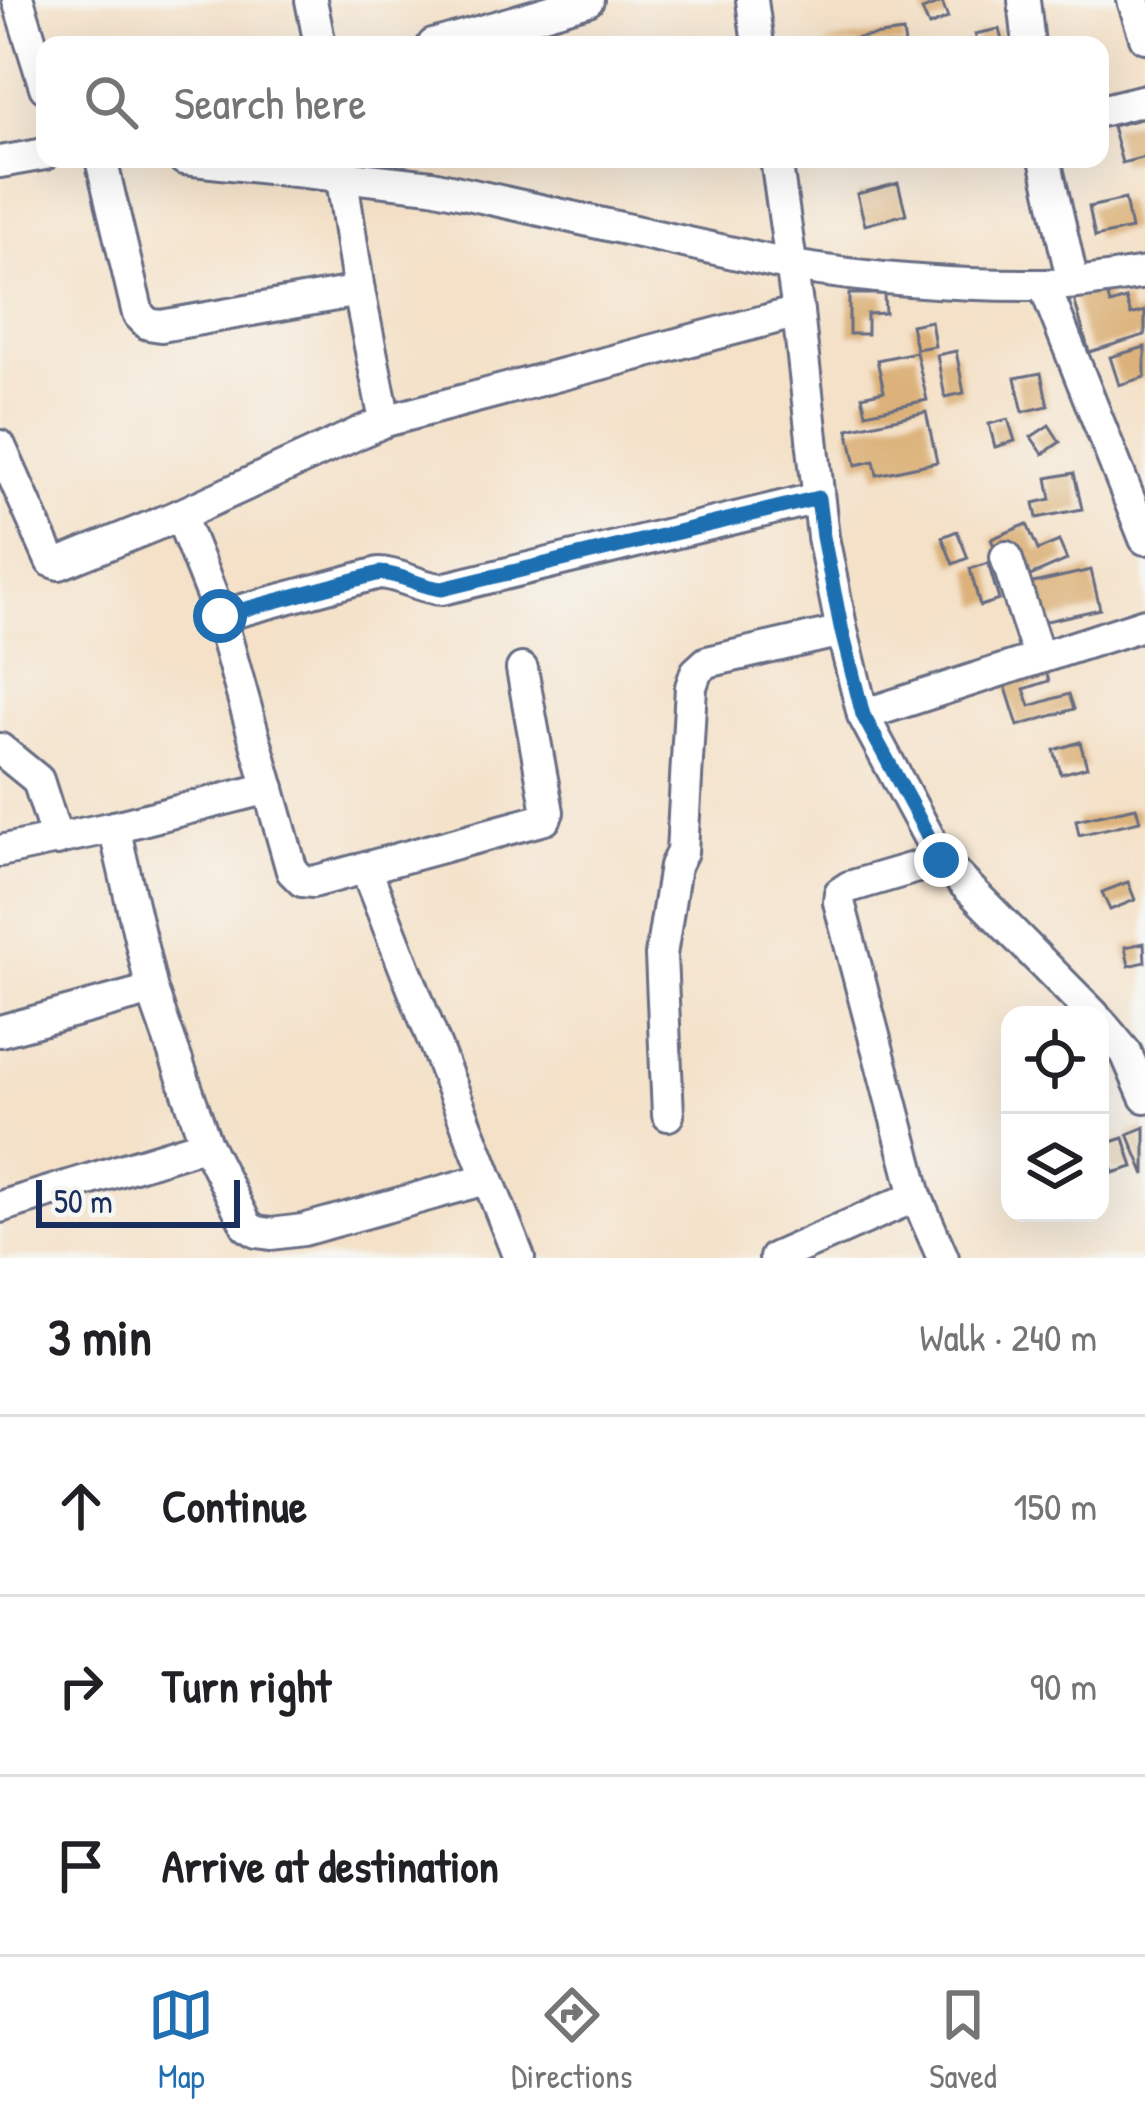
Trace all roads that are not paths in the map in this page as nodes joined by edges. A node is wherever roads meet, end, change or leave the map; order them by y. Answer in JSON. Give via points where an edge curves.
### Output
{"nodes":[{"id":1,"x":19,"y":0,"type":"edge"},
{"id":2,"x":311,"y":0,"type":"edge"},
{"id":3,"x":588,"y":0,"type":"edge"},
{"id":4,"x":752,"y":0,"type":"edge"},
{"id":5,"x":1024,"y":0,"type":"edge"},
{"id":6,"x":1133,"y":0,"type":"edge"},
{"id":7,"x":318,"y":36,"type":"edge"},
{"id":8,"x":465,"y":36,"type":"edge"},
{"id":9,"x":757,"y":36,"type":"edge"},
{"id":10,"x":1028,"y":36,"type":"edge"},
{"id":11,"x":1145,"y":37,"type":"edge"},
{"id":12,"x":36,"y":58,"type":"edge"},
{"id":13,"x":1145,"y":100,"type":"edge"},
{"id":14,"x":1109,"y":109,"type":"edge"},
{"id":15,"x":36,"y":156,"type":"edge"},
{"id":16,"x":0,"y":162,"type":"edge"},
{"id":17,"x":102,"y":168,"type":"edge"},
{"id":18,"x":340,"y":168,"type":"edge"},
{"id":19,"x":345,"y":168,"type":"edge"},
{"id":20,"x":777,"y":168,"type":"edge"},
{"id":21,"x":1046,"y":168,"type":"edge"},
{"id":22,"x":792,"y":266,"type":"junction"},
{"id":23,"x":1145,"y":273,"type":"edge"},
{"id":24,"x":1058,"y":284,"type":"junction"},
{"id":25,"x":359,"y":291,"type":"junction"},
{"id":26,"x":798,"y":312,"type":"junction"},
{"id":27,"x":385,"y":421,"type":"junction"},
{"id":28,"x":0,"y":446,"type":"edge"},
{"id":29,"x":818,"y":498,"type":"junction"},
{"id":30,"x":180,"y":515,"type":"junction"},
{"id":31,"x":1145,"y":539,"type":"edge"},
{"id":32,"x":1006,"y":557,"type":"dead end"},
{"id":33,"x":220,"y":616,"type":"junction"},
{"id":34,"x":1145,"y":623,"type":"edge"},
{"id":35,"x":842,"y":632,"type":"junction"},
{"id":36,"x":1039,"y":658,"type":"junction"},
{"id":37,"x":522,"y":669,"type":"dead end"},
{"id":38,"x":863,"y":715,"type":"junction"},
{"id":39,"x":0,"y":748,"type":"edge"},
{"id":40,"x":269,"y":788,"type":"junction"},
{"id":41,"x":114,"y":827,"type":"junction"},
{"id":42,"x":57,"y":840,"type":"junction"},
{"id":43,"x":0,"y":851,"type":"edge"},
{"id":44,"x":941,"y":860,"type":"junction"},
{"id":45,"x":365,"y":867,"type":"junction"},
{"id":46,"x":152,"y":990,"type":"junction"},
{"id":47,"x":1085,"y":1006,"type":"edge"},
{"id":48,"x":1109,"y":1029,"type":"edge"},
{"id":49,"x":0,"y":1031,"type":"edge"},
{"id":50,"x":1136,"y":1051,"type":"edge"},
{"id":51,"x":1145,"y":1097,"type":"edge"},
{"id":52,"x":668,"y":1115,"type":"dead end"},
{"id":53,"x":206,"y":1144,"type":"junction"},
{"id":54,"x":486,"y":1179,"type":"junction"},
{"id":55,"x":916,"y":1196,"type":"junction"},
{"id":56,"x":0,"y":1207,"type":"edge"},
{"id":57,"x":306,"y":1244,"type":"edge"},
{"id":58,"x":519,"y":1258,"type":"edge"},
{"id":59,"x":775,"y":1258,"type":"edge"},
{"id":60,"x":943,"y":1258,"type":"edge"}],
"edges":[{"from":1,"to":12,"type":"street"},
{"from":2,"to":7,"type":"street"},
{"from":3,"to":8,"type":"street"},
{"from":4,"to":9,"type":"street"},
{"from":5,"to":10,"type":"street"},
{"from":6,"to":11,"type":"street"},
{"from":13,"to":14,"type":"street"},
{"from":15,"to":16,"type":"street"},
{"from":17,"to":25,"type":"street","via":[[138,314],[148,324]]},
{"from":18,"to":25,"type":"street"},
{"from":19,"to":22,"type":"street"},
{"from":20,"to":22,"type":"street"},
{"from":21,"to":24,"type":"street"},
{"from":22,"to":24,"type":"street","via":[[910,280]]},
{"from":22,"to":26,"type":"street"},
{"from":23,"to":24,"type":"street"},
{"from":24,"to":31,"type":"street"},
{"from":25,"to":27,"type":"street"},
{"from":26,"to":27,"type":"street"},
{"from":26,"to":29,"type":"street"},
{"from":27,"to":30,"type":"street"},
{"from":28,"to":30,"type":"street","via":[[51,561]]},
{"from":29,"to":33,"type":"street","via":[[442,589],[380,573]]},
{"from":29,"to":35,"type":"street"},
{"from":30,"to":33,"type":"street"},
{"from":32,"to":36,"type":"street"},
{"from":33,"to":40,"type":"street"},
{"from":34,"to":36,"type":"street"},
{"from":35,"to":38,"type":"street"},
{"from":35,"to":52,"type":"street","via":[[706,662],[696,672],[682,852],[661,955]]},
{"from":36,"to":38,"type":"street"},
{"from":37,"to":45,"type":"street","via":[[545,818]]},
{"from":38,"to":44,"type":"street"},
{"from":39,"to":42,"type":"street","via":[[38,780]]},
{"from":40,"to":41,"type":"street"},
{"from":40,"to":45,"type":"street","via":[[292,871],[302,881]]},
{"from":41,"to":42,"type":"street"},
{"from":41,"to":46,"type":"street"},
{"from":42,"to":43,"type":"street"},
{"from":44,"to":47,"type":"street"},
{"from":44,"to":55,"type":"street","via":[[849,887],[839,902]]},
{"from":45,"to":54,"type":"street"},
{"from":46,"to":49,"type":"street"},
{"from":46,"to":53,"type":"street"},
{"from":48,"to":50,"type":"street"},
{"from":50,"to":51,"type":"street"},
{"from":53,"to":56,"type":"street"},
{"from":53,"to":57,"type":"street","via":[[247,1226]]},
{"from":54,"to":57,"type":"street"},
{"from":54,"to":58,"type":"street"},
{"from":55,"to":59,"type":"street"},
{"from":55,"to":60,"type":"street"}]}
